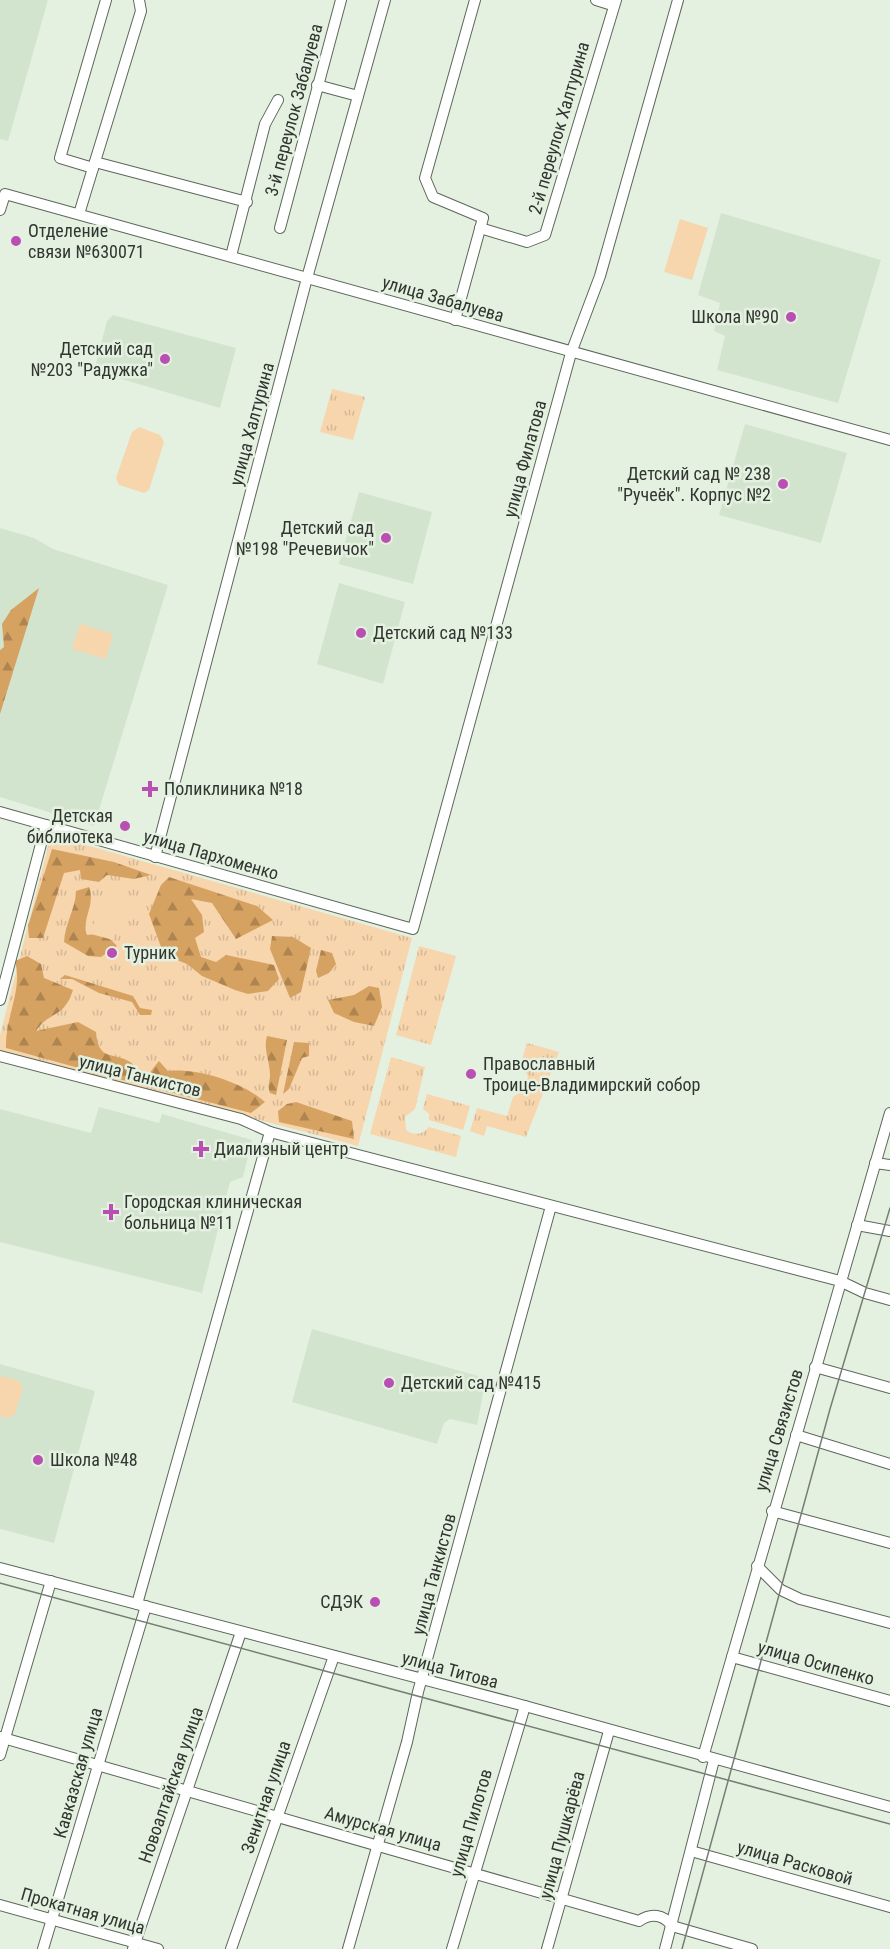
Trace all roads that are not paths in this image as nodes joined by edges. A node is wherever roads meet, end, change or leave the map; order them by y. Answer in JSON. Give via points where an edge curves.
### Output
{"nodes":[{"id":1,"x":106,"y":0,"type":"edge"},
{"id":2,"x":139,"y":0,"type":"edge"},
{"id":3,"x":341,"y":0,"type":"edge"},
{"id":4,"x":385,"y":0,"type":"edge"},
{"id":5,"x":476,"y":0,"type":"edge"},
{"id":6,"x":596,"y":0,"type":"edge"},
{"id":7,"x":678,"y":0,"type":"edge"},
{"id":8,"x":614,"y":2,"type":"edge"},
{"id":9,"x":317,"y":85,"type":"junction"},
{"id":10,"x":358,"y":96,"type":"junction"},
{"id":11,"x":278,"y":100,"type":"dead end"},
{"id":12,"x":94,"y":165,"type":"junction"},
{"id":13,"x":247,"y":202,"type":"junction"},
{"id":14,"x":0,"y":210,"type":"edge"},
{"id":15,"x":79,"y":214,"type":"junction"},
{"id":16,"x":280,"y":228,"type":"dead end"},
{"id":17,"x":480,"y":228,"type":"junction"},
{"id":18,"x":231,"y":256,"type":"junction"},
{"id":19,"x":307,"y":278,"type":"junction"},
{"id":20,"x":455,"y":320,"type":"junction"},
{"id":21,"x":572,"y":353,"type":"junction"},
{"id":22,"x":890,"y":441,"type":"edge"},
{"id":23,"x":0,"y":812,"type":"edge"},
{"id":24,"x":46,"y":825,"type":"junction"},
{"id":25,"x":155,"y":857,"type":"junction"},
{"id":26,"x":413,"y":929,"type":"joint"},
{"id":27,"x":0,"y":1000,"type":"edge"},
{"id":28,"x":0,"y":1056,"type":"edge"},
{"id":29,"x":890,"y":1113,"type":"edge"},
{"id":30,"x":270,"y":1132,"type":"junction"},
{"id":31,"x":875,"y":1162,"type":"junction"},
{"id":32,"x":890,"y":1165,"type":"edge"},
{"id":33,"x":551,"y":1206,"type":"junction"},
{"id":34,"x":857,"y":1225,"type":"junction"},
{"id":35,"x":890,"y":1231,"type":"edge"},
{"id":36,"x":840,"y":1281,"type":"junction"},
{"id":37,"x":890,"y":1300,"type":"edge"},
{"id":38,"x":815,"y":1367,"type":"junction"},
{"id":39,"x":890,"y":1388,"type":"edge"},
{"id":40,"x":796,"y":1435,"type":"junction"},
{"id":41,"x":890,"y":1464,"type":"edge"},
{"id":42,"x":772,"y":1511,"type":"junction"},
{"id":43,"x":890,"y":1543,"type":"edge"},
{"id":44,"x":757,"y":1566,"type":"junction"},
{"id":45,"x":0,"y":1568,"type":"edge"},
{"id":46,"x":51,"y":1581,"type":"junction"},
{"id":47,"x":141,"y":1605,"type":"junction"},
{"id":48,"x":890,"y":1623,"type":"edge"},
{"id":49,"x":241,"y":1632,"type":"junction"},
{"id":50,"x":334,"y":1656,"type":"junction"},
{"id":51,"x":732,"y":1657,"type":"junction"},
{"id":52,"x":423,"y":1680,"type":"junction"},
{"id":53,"x":890,"y":1701,"type":"edge"},
{"id":54,"x":525,"y":1706,"type":"junction"},
{"id":55,"x":609,"y":1731,"type":"junction"},
{"id":56,"x":2,"y":1737,"type":"edge"},
{"id":57,"x":0,"y":1755,"type":"edge"},
{"id":58,"x":708,"y":1759,"type":"junction"},
{"id":59,"x":97,"y":1764,"type":"junction"},
{"id":60,"x":187,"y":1790,"type":"junction"},
{"id":61,"x":890,"y":1807,"type":"edge"},
{"id":62,"x":277,"y":1815,"type":"junction"},
{"id":63,"x":378,"y":1844,"type":"junction"},
{"id":64,"x":691,"y":1851,"type":"junction"},
{"id":65,"x":474,"y":1872,"type":"junction"},
{"id":66,"x":562,"y":1898,"type":"junction"},
{"id":67,"x":0,"y":1905,"type":"edge"},
{"id":68,"x":890,"y":1907,"type":"edge"},
{"id":69,"x":51,"y":1920,"type":"junction"},
{"id":70,"x":672,"y":1926,"type":"junction"},
{"id":71,"x":134,"y":1946,"type":"edge"},
{"id":72,"x":43,"y":1949,"type":"edge"},
{"id":73,"x":158,"y":1949,"type":"edge"},
{"id":74,"x":231,"y":1949,"type":"edge"},
{"id":75,"x":348,"y":1949,"type":"edge"},
{"id":76,"x":452,"y":1949,"type":"edge"},
{"id":77,"x":547,"y":1949,"type":"edge"},
{"id":78,"x":665,"y":1949,"type":"edge"},
{"id":79,"x":752,"y":1949,"type":"edge"}],
"edges":[{"from":1,"to":12,"type":"street","via":[[60,158]]},
{"from":2,"to":12,"type":"street","via":[[141,11]]},
{"from":3,"to":9,"type":"street","name":"3-й переулок Забалуева"},
{"from":4,"to":10,"type":"street","name":"улица Халтурина"},
{"from":5,"to":17,"type":"street","via":[[425,178],[433,197],[483,218]]},
{"from":6,"to":8,"type":"street"},
{"from":7,"to":21,"type":"street","name":"улица Филатова","via":[[600,276]]},
{"from":8,"to":17,"type":"street","name":"2-й переулок Халтурина","via":[[545,235],[527,242]]},
{"from":9,"to":10,"type":"street"},
{"from":9,"to":16,"type":"street","name":"3-й переулок Забалуева"},
{"from":10,"to":19,"type":"street","name":"улица Халтурина"},
{"from":11,"to":13,"type":"street","via":[[265,124]]},
{"from":12,"to":13,"type":"street"},
{"from":12,"to":15,"type":"street"},
{"from":13,"to":18,"type":"street"},
{"from":14,"to":15,"type":"street","name":"улица Забалуева","via":[[4,194]]},
{"from":15,"to":18,"type":"street","name":"улица Забалуева"},
{"from":17,"to":20,"type":"street"},
{"from":18,"to":19,"type":"street","name":"улица Забалуева"},
{"from":19,"to":20,"type":"street","name":"улица Забалуева"},
{"from":19,"to":25,"type":"street","name":"улица Халтурина"},
{"from":20,"to":21,"type":"street","name":"улица Забалуева"},
{"from":21,"to":22,"type":"street","name":"улица Забалуева"},
{"from":21,"to":26,"type":"street","name":"улица Филатова"},
{"from":23,"to":24,"type":"street","name":"улица Пархоменко"},
{"from":24,"to":25,"type":"street","name":"улица Пархоменко"},
{"from":24,"to":27,"type":"street"},
{"from":25,"to":26,"type":"street","name":"улица Пархоменко"},
{"from":28,"to":30,"type":"street","name":"улица Танкистов","via":[[241,1119]]},
{"from":29,"to":31,"type":"street","name":"улица Связистов"},
{"from":30,"to":33,"type":"street","name":"улица Танкистов"},
{"from":30,"to":47,"type":"street"},
{"from":31,"to":32,"type":"street"},
{"from":31,"to":34,"type":"street","name":"улица Связистов"},
{"from":33,"to":36,"type":"street","name":"улица Танкистов"},
{"from":33,"to":52,"type":"street","name":"улица Танкистов"},
{"from":34,"to":35,"type":"street"},
{"from":34,"to":36,"type":"street","name":"улица Связистов"},
{"from":36,"to":37,"type":"street","name":"улица Танкистов"},
{"from":36,"to":38,"type":"street","name":"улица Связистов"},
{"from":38,"to":39,"type":"street"},
{"from":38,"to":40,"type":"street","name":"улица Связистов"},
{"from":40,"to":41,"type":"street"},
{"from":40,"to":42,"type":"street","name":"улица Связистов"},
{"from":42,"to":43,"type":"street"},
{"from":42,"to":44,"type":"street","name":"улица Связистов"},
{"from":44,"to":48,"type":"street","via":[[781,1590],[800,1599]]},
{"from":44,"to":51,"type":"street","name":"улица Связистов"},
{"from":45,"to":46,"type":"street","name":"улица Титова"},
{"from":46,"to":47,"type":"street","name":"улица Титова"},
{"from":46,"to":56,"type":"street"},
{"from":47,"to":49,"type":"street","name":"улица Титова"},
{"from":47,"to":59,"type":"street","name":"Кавказская улица"},
{"from":49,"to":50,"type":"street","name":"улица Титова"},
{"from":49,"to":60,"type":"street","name":"Новоалтайская улица"},
{"from":50,"to":52,"type":"street","name":"улица Титова"},
{"from":50,"to":62,"type":"street","name":"Зенитная улица"},
{"from":51,"to":53,"type":"street","name":"улица Осипенко"},
{"from":51,"to":58,"type":"street","name":"улица Связистов"},
{"from":52,"to":54,"type":"street","name":"улица Титова"},
{"from":52,"to":63,"type":"street","name":"улица Танкистов"},
{"from":54,"to":55,"type":"street","name":"улица Титова"},
{"from":54,"to":65,"type":"street","name":"улица Пилотов"},
{"from":55,"to":58,"type":"street","name":"улица Титова"},
{"from":55,"to":66,"type":"street","name":"улица Пушкарёва"},
{"from":56,"to":57,"type":"street"},
{"from":56,"to":59,"type":"street","name":"Амурская улица"},
{"from":58,"to":61,"type":"street","name":"улица Титова"},
{"from":58,"to":64,"type":"street","name":"улица Связистов"},
{"from":59,"to":60,"type":"street","name":"Амурская улица"},
{"from":59,"to":69,"type":"street","name":"Кавказская улица"},
{"from":60,"to":62,"type":"street","name":"Амурская улица"},
{"from":60,"to":71,"type":"street","name":"Новоалтайская улица"},
{"from":62,"to":63,"type":"street","name":"Амурская улица"},
{"from":62,"to":74,"type":"street","name":"Зенитная улица"},
{"from":63,"to":65,"type":"street","name":"Амурская улица"},
{"from":63,"to":75,"type":"street","name":"улица Танкистов"},
{"from":64,"to":68,"type":"street","name":"улица Расковой"},
{"from":64,"to":70,"type":"street","name":"улица Связистов"},
{"from":65,"to":66,"type":"street","name":"Амурская улица"},
{"from":65,"to":76,"type":"street","name":"улица Пилотов"},
{"from":66,"to":70,"type":"street","name":"Амурская улица","via":[[639,1921],[659,1916]]},
{"from":66,"to":77,"type":"street","name":"улица Пушкарёва"},
{"from":67,"to":69,"type":"street","name":"Прокатная улица"},
{"from":69,"to":71,"type":"street","name":"Прокатная улица"},
{"from":69,"to":72,"type":"street","name":"Кавказская улица"},
{"from":70,"to":78,"type":"street","name":"улица Связистов"},
{"from":70,"to":79,"type":"street","name":"Амурская улица"},
{"from":71,"to":73,"type":"street","name":"Прокатная улица"}]}
